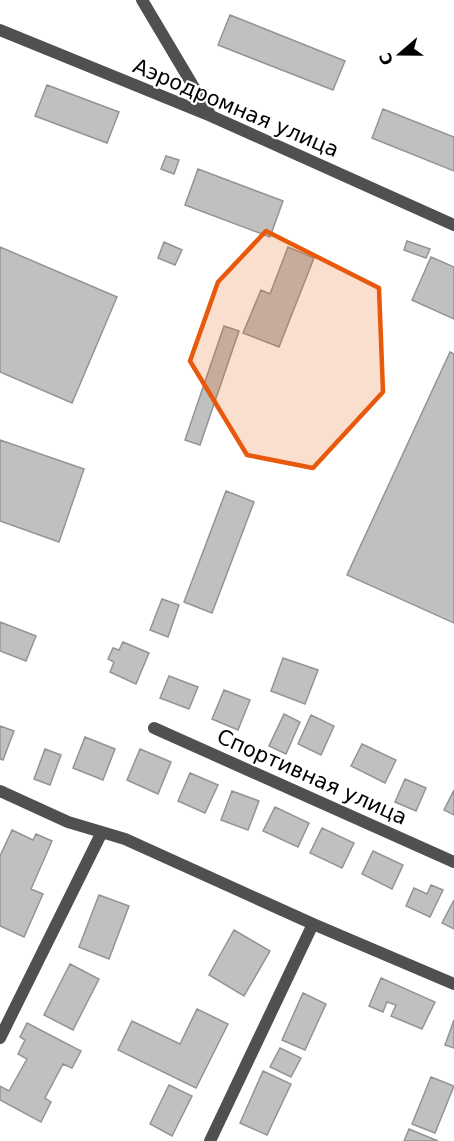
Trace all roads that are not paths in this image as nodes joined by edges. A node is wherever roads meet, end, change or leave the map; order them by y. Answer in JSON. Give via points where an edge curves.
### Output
{"nodes":[{"id":1,"x":142,"y":0,"type":"edge"},
{"id":2,"x":0,"y":30,"type":"edge"},
{"id":3,"x":211,"y":116,"type":"junction"},
{"id":4,"x":454,"y":225,"type":"edge"},
{"id":5,"x":154,"y":728,"type":"dead end"},
{"id":6,"x":0,"y":791,"type":"edge"},
{"id":7,"x":102,"y":832,"type":"junction"},
{"id":8,"x":454,"y":862,"type":"edge"},
{"id":9,"x":313,"y":924,"type":"junction"},
{"id":10,"x":454,"y":984,"type":"edge"},
{"id":11,"x":0,"y":1038,"type":"edge"},
{"id":12,"x":210,"y":1141,"type":"edge"}],
"edges":[{"from":1,"to":3,"type":"street"},
{"from":2,"to":3,"type":"street","name":"Аэродромная улица"},
{"from":3,"to":4,"type":"street","name":"Аэродромная улица"},
{"from":5,"to":8,"type":"street","name":"Спортивная улица"},
{"from":6,"to":7,"type":"street","via":[[68,822]]},
{"from":7,"to":9,"type":"street"},
{"from":7,"to":11,"type":"street"},
{"from":9,"to":10,"type":"street"},
{"from":9,"to":12,"type":"street"}]}
